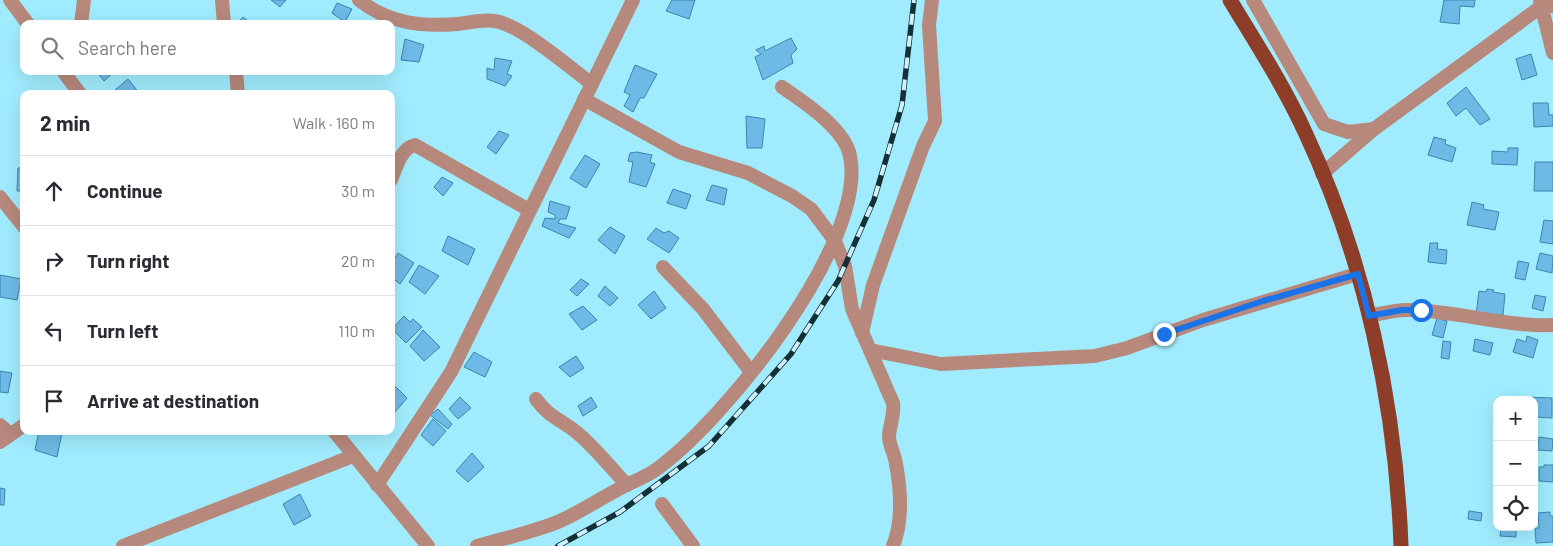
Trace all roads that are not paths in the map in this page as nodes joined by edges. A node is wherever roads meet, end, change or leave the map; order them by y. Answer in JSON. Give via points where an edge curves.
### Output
{"nodes":[{"id":1,"x":10,"y":0,"type":"edge"},
{"id":2,"x":84,"y":0,"type":"edge"},
{"id":3,"x":222,"y":0,"type":"edge"},
{"id":4,"x":359,"y":0,"type":"edge"},
{"id":5,"x":633,"y":0,"type":"edge"},
{"id":6,"x":932,"y":0,"type":"edge"},
{"id":7,"x":1230,"y":0,"type":"edge"},
{"id":8,"x":1253,"y":0,"type":"edge"},
{"id":9,"x":1545,"y":4,"type":"edge"},
{"id":10,"x":25,"y":20,"type":"edge"},
{"id":11,"x":81,"y":20,"type":"edge"},
{"id":12,"x":224,"y":20,"type":"edge"},
{"id":13,"x":394,"y":20,"type":"edge"},
{"id":14,"x":395,"y":20,"type":"edge"},
{"id":15,"x":1553,"y":53,"type":"edge"},
{"id":16,"x":66,"y":75,"type":"edge"},
{"id":17,"x":236,"y":75,"type":"edge"},
{"id":18,"x":592,"y":84,"type":"junction"},
{"id":19,"x":782,"y":87,"type":"dead end"},
{"id":20,"x":77,"y":90,"type":"edge"},
{"id":21,"x":238,"y":90,"type":"edge"},
{"id":22,"x":584,"y":99,"type":"junction"},
{"id":23,"x":1374,"y":129,"type":"junction"},
{"id":24,"x":395,"y":171,"type":"edge"},
{"id":25,"x":1322,"y":174,"type":"junction"},
{"id":26,"x":0,"y":197,"type":"edge"},
{"id":27,"x":529,"y":210,"type":"junction"},
{"id":28,"x":20,"y":222,"type":"edge"},
{"id":29,"x":835,"y":241,"type":"junction"},
{"id":30,"x":663,"y":266,"type":"dead end"},
{"id":31,"x":1358,"y":274,"type":"junction"},
{"id":32,"x":1369,"y":316,"type":"junction"},
{"id":33,"x":1553,"y":324,"type":"edge"},
{"id":34,"x":862,"y":333,"type":"junction"},
{"id":35,"x":870,"y":350,"type":"junction"},
{"id":36,"x":751,"y":372,"type":"junction"},
{"id":37,"x":536,"y":399,"type":"dead end"},
{"id":38,"x":20,"y":427,"type":"edge"},
{"id":39,"x":4,"y":433,"type":"edge"},
{"id":40,"x":337,"y":435,"type":"edge"},
{"id":41,"x":353,"y":456,"type":"junction"},
{"id":42,"x":377,"y":485,"type":"junction"},
{"id":43,"x":627,"y":485,"type":"junction"},
{"id":44,"x":662,"y":504,"type":"dead end"},
{"id":45,"x":124,"y":546,"type":"edge"},
{"id":46,"x":428,"y":546,"type":"edge"},
{"id":47,"x":477,"y":546,"type":"edge"},
{"id":48,"x":693,"y":546,"type":"edge"},
{"id":49,"x":893,"y":546,"type":"edge"},
{"id":50,"x":1401,"y":546,"type":"edge"}],
"edges":[{"from":1,"to":10,"type":"street"},
{"from":2,"to":11,"type":"street"},
{"from":3,"to":12,"type":"street"},
{"from":4,"to":13,"type":"street"},
{"from":5,"to":18,"type":"street"},
{"from":6,"to":34,"type":"street","via":[[929,25],[934,120],[878,269]]},
{"from":7,"to":25,"type":"main road","via":[[1283,88],[1306,132]]},
{"from":8,"to":23,"type":"street","via":[[1324,124],[1348,132]]},
{"from":9,"to":15,"type":"street"},
{"from":9,"to":23,"type":"street"},
{"from":14,"to":18,"type":"street","via":[[444,24],[496,21],[520,31]]},
{"from":16,"to":20,"type":"street"},
{"from":17,"to":21,"type":"street"},
{"from":18,"to":22,"type":"street"},
{"from":19,"to":29,"type":"street","via":[[823,118],[842,138],[848,150],[851,166],[849,186]]},
{"from":22,"to":27,"type":"street"},
{"from":22,"to":29,"type":"street","via":[[679,152],[736,168],[792,196],[811,209]]},
{"from":23,"to":25,"type":"street"},
{"from":24,"to":27,"type":"street","via":[[401,157],[415,146]]},
{"from":25,"to":31,"type":"main road"},
{"from":26,"to":28,"type":"street"},
{"from":27,"to":42,"type":"street","via":[[450,372]]},
{"from":29,"to":34,"type":"street","via":[[845,266],[848,299]]},
{"from":29,"to":36,"type":"street","via":[[818,277]]},
{"from":30,"to":36,"type":"street","via":[[703,309]]},
{"from":31,"to":32,"type":"main road"},
{"from":31,"to":35,"type":"street","via":[[1220,314],[1127,348],[1095,356],[941,364]]},
{"from":32,"to":33,"type":"street","via":[[1411,310],[1500,323]]},
{"from":32,"to":50,"type":"main road","via":[[1397,462]]},
{"from":34,"to":35,"type":"street"},
{"from":35,"to":49,"type":"street","via":[[894,411],[889,440],[896,464],[900,508],[899,531]]},
{"from":36,"to":43,"type":"street","via":[[733,395],[680,448],[655,470]]},
{"from":37,"to":43,"type":"street","via":[[548,414],[588,443]]},
{"from":38,"to":39,"type":"street"},
{"from":40,"to":41,"type":"street"},
{"from":41,"to":42,"type":"street"},
{"from":41,"to":45,"type":"street"},
{"from":42,"to":46,"type":"street"},
{"from":43,"to":47,"type":"street","via":[[560,521]]},
{"from":44,"to":48,"type":"street"}]}
